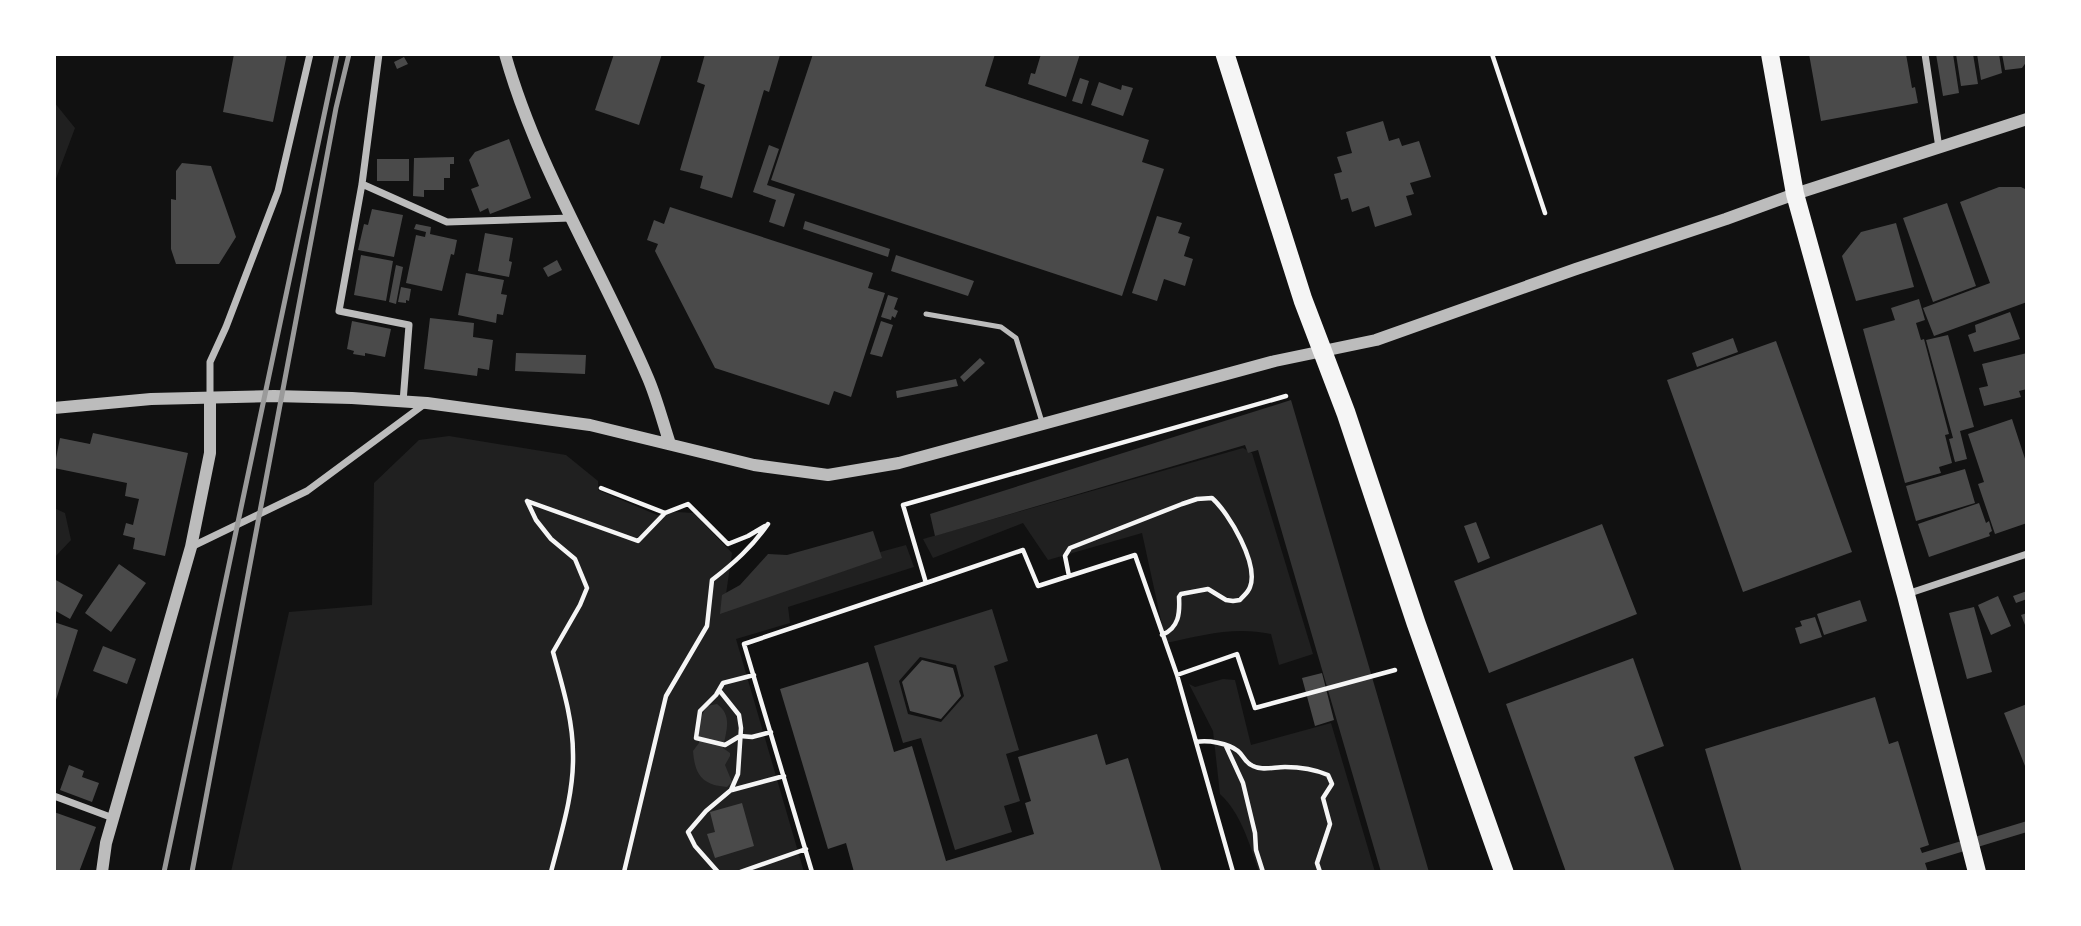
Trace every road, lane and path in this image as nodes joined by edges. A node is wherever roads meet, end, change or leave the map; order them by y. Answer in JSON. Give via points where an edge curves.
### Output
{"nodes":[{"id":1,"x":310,"y":54,"type":"edge"},
{"id":2,"x":379,"y":54,"type":"edge"},
{"id":3,"x":505,"y":54,"type":"edge"},
{"id":4,"x":1225,"y":54,"type":"edge"},
{"id":5,"x":1492,"y":54,"type":"edge"},
{"id":6,"x":1770,"y":54,"type":"edge"},
{"id":7,"x":1925,"y":54,"type":"edge"},
{"id":8,"x":2027,"y":119,"type":"edge"},
{"id":9,"x":1939,"y":148,"type":"junction"},
{"id":10,"x":362,"y":184,"type":"junction"},
{"id":11,"x":1795,"y":194,"type":"junction"},
{"id":12,"x":1545,"y":213,"type":"dead end"},
{"id":13,"x":571,"y":218,"type":"junction"},
{"id":14,"x":926,"y":314,"type":"dead end"},
{"id":15,"x":1322,"y":351,"type":"junction"},
{"id":16,"x":1286,"y":396,"type":"dead end"},
{"id":17,"x":210,"y":397,"type":"junction"},
{"id":18,"x":403,"y":402,"type":"junction"},
{"id":19,"x":427,"y":403,"type":"junction"},
{"id":20,"x":54,"y":408,"type":"edge"},
{"id":21,"x":1043,"y":424,"type":"junction"},
{"id":22,"x":670,"y":444,"type":"junction"},
{"id":23,"x":601,"y":488,"type":"dead end"},
{"id":24,"x":666,"y":513,"type":"junction"},
{"id":25,"x":191,"y":547,"type":"junction"},
{"id":26,"x":2027,"y":554,"type":"edge"},
{"id":27,"x":1069,"y":576,"type":"junction"},
{"id":28,"x":926,"y":583,"type":"junction"},
{"id":29,"x":1906,"y":595,"type":"junction"},
{"id":30,"x":1162,"y":635,"type":"junction"},
{"id":31,"x":1395,"y":670,"type":"dead end"},
{"id":32,"x":754,"y":675,"type":"junction"},
{"id":33,"x":1177,"y":675,"type":"junction"},
{"id":34,"x":719,"y":690,"type":"junction"},
{"id":35,"x":771,"y":732,"type":"junction"},
{"id":36,"x":740,"y":736,"type":"junction"},
{"id":37,"x":1196,"y":742,"type":"junction"},
{"id":38,"x":1226,"y":746,"type":"junction"},
{"id":39,"x":784,"y":776,"type":"junction"},
{"id":40,"x":731,"y":790,"type":"junction"},
{"id":41,"x":54,"y":796,"type":"edge"},
{"id":42,"x":113,"y":818,"type":"junction"},
{"id":43,"x":806,"y":849,"type":"junction"},
{"id":44,"x":714,"y":871,"type":"edge"},
{"id":45,"x":102,"y":872,"type":"edge"},
{"id":46,"x":551,"y":872,"type":"edge"},
{"id":47,"x":624,"y":872,"type":"edge"},
{"id":48,"x":740,"y":872,"type":"edge"},
{"id":49,"x":812,"y":872,"type":"edge"},
{"id":50,"x":1233,"y":872,"type":"edge"},
{"id":51,"x":1263,"y":872,"type":"edge"},
{"id":52,"x":1320,"y":872,"type":"edge"},
{"id":53,"x":1504,"y":872,"type":"edge"},
{"id":54,"x":1978,"y":872,"type":"edge"}],
"edges":[{"from":1,"to":17,"type":"street","via":[[278,191],[210,362]]},
{"from":2,"to":10,"type":"street"},
{"from":3,"to":13,"type":"street","via":[[516,93]]},
{"from":4,"to":15,"type":"highway"},
{"from":5,"to":12,"type":"path"},
{"from":6,"to":11,"type":"main road"},
{"from":7,"to":9,"type":"street"},
{"from":8,"to":9,"type":"street"},
{"from":9,"to":11,"type":"street"},
{"from":10,"to":13,"type":"street","via":[[447,222]]},
{"from":10,"to":18,"type":"street","via":[[339,310],[409,325]]},
{"from":11,"to":15,"type":"street","via":[[1391,336]]},
{"from":11,"to":29,"type":"main road"},
{"from":13,"to":22,"type":"street","via":[[648,380]]},
{"from":14,"to":21,"type":"lane","via":[[1001,327],[1016,338]]},
{"from":15,"to":21,"type":"street"},
{"from":15,"to":53,"type":"highway"},
{"from":16,"to":28,"type":"path","via":[[903,505]]},
{"from":17,"to":18,"type":"street"},
{"from":17,"to":20,"type":"street"},
{"from":17,"to":25,"type":"street","via":[[210,453]]},
{"from":18,"to":19,"type":"street"},
{"from":19,"to":22,"type":"street","via":[[590,425]]},
{"from":19,"to":25,"type":"street","via":[[307,491]]},
{"from":21,"to":22,"type":"street","via":[[899,463],[828,475],[754,465]]},
{"from":23,"to":24,"type":"path"},
{"from":24,"to":46,"type":"path","via":[[638,541],[527,501],[536,520],[575,559],[587,588],[554,652],[569,709],[573,754],[569,799]]},
{"from":24,"to":47,"type":"path","via":[[688,504],[728,544],[768,524],[753,545],[712,580],[707,626],[666,696]]},
{"from":25,"to":42,"type":"street"},
{"from":26,"to":29,"type":"street"},
{"from":27,"to":28,"type":"path","via":[[1038,586],[1023,550]]},
{"from":27,"to":30,"type":"path","via":[[1135,555]]},
{"from":27,"to":30,"type":"path","via":[[1065,556],[1070,548],[1182,504],[1212,498],[1241,541],[1251,569],[1250,587],[1240,600],[1233,601],[1208,589],[1181,594],[1178,620]]},
{"from":28,"to":32,"type":"path","via":[[744,644]]},
{"from":29,"to":54,"type":"main road"},
{"from":30,"to":33,"type":"path"},
{"from":31,"to":33,"type":"path","via":[[1255,708],[1237,654]]},
{"from":32,"to":34,"type":"path","via":[[723,683]]},
{"from":32,"to":35,"type":"path"},
{"from":33,"to":37,"type":"path"},
{"from":34,"to":36,"type":"path","via":[[739,715]]},
{"from":34,"to":36,"type":"path","via":[[700,711],[696,738],[725,745]]},
{"from":35,"to":36,"type":"path"},
{"from":35,"to":39,"type":"path"},
{"from":36,"to":40,"type":"path","via":[[738,774]]},
{"from":37,"to":38,"type":"path"},
{"from":37,"to":50,"type":"path"},
{"from":38,"to":51,"type":"path","via":[[1243,783]]},
{"from":38,"to":52,"type":"path","via":[[1254,767],[1294,767],[1328,775],[1332,784],[1323,798],[1330,824],[1317,863]]},
{"from":39,"to":40,"type":"path"},
{"from":39,"to":43,"type":"path"},
{"from":40,"to":44,"type":"path","via":[[688,832]]},
{"from":41,"to":42,"type":"street"},
{"from":42,"to":45,"type":"street"},
{"from":43,"to":48,"type":"path"},
{"from":43,"to":49,"type":"path"}]}
